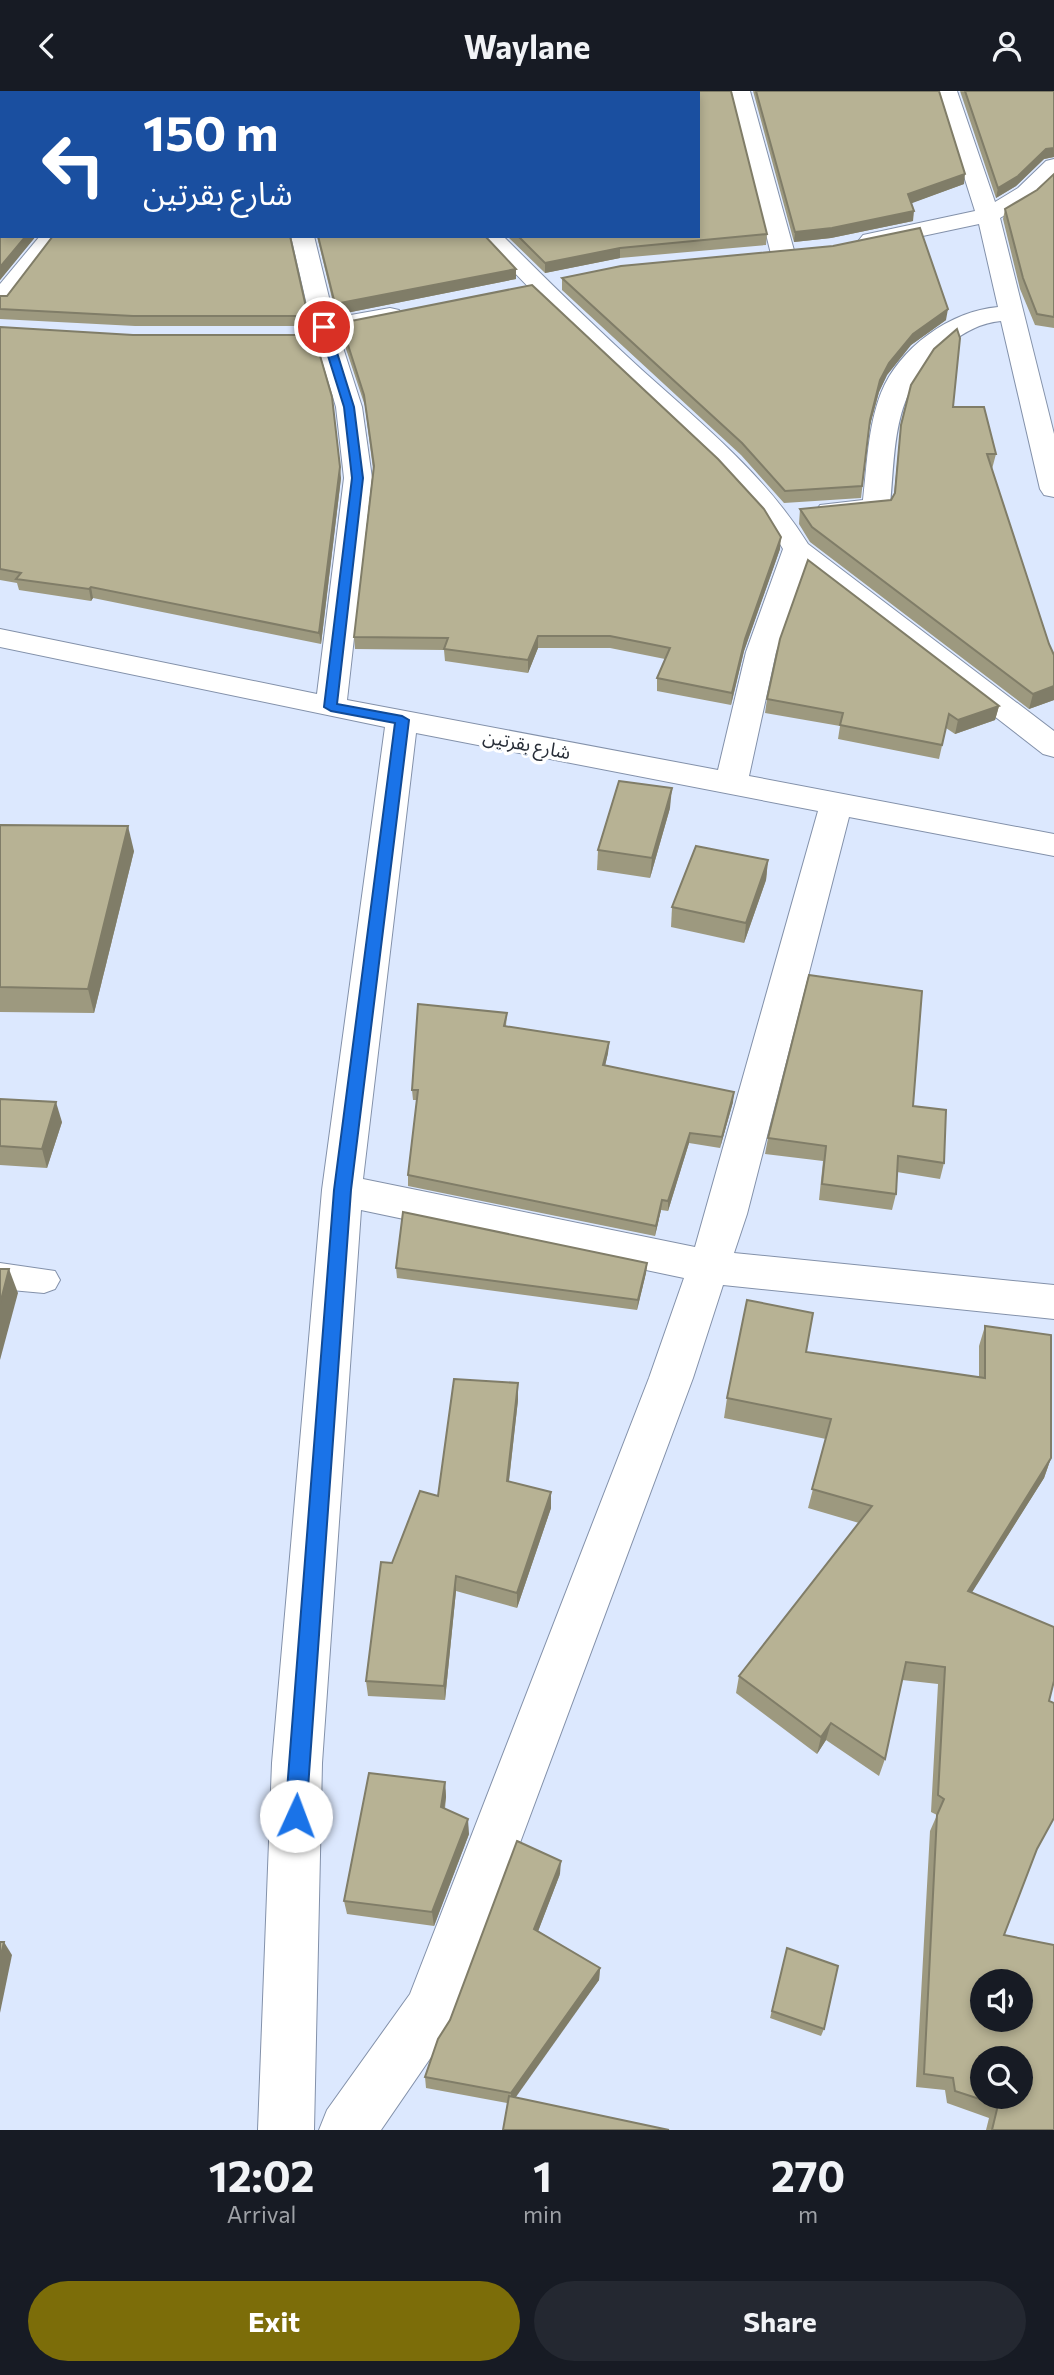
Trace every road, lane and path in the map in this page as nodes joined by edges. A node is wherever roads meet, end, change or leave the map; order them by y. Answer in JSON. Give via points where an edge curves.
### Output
{"nodes":[{"id":1,"x":740,"y":91,"type":"edge"},
{"id":2,"x":947,"y":91,"type":"edge"},
{"id":3,"x":1054,"y":166,"type":"edge"},
{"id":4,"x":988,"y":215,"type":"junction"},
{"id":5,"x":50,"y":238,"type":"edge"},
{"id":6,"x":302,"y":238,"type":"edge"},
{"id":7,"x":493,"y":238,"type":"edge"},
{"id":8,"x":844,"y":245,"type":"edge"},
{"id":9,"x":807,"y":251,"type":"edge"},
{"id":10,"x":783,"y":254,"type":"junction"},
{"id":11,"x":755,"y":257,"type":"edge"},
{"id":12,"x":554,"y":283,"type":"junction"},
{"id":13,"x":514,"y":291,"type":"edge"},
{"id":14,"x":0,"y":299,"type":"edge"},
{"id":15,"x":419,"y":309,"type":"edge"},
{"id":16,"x":1010,"y":313,"type":"junction"},
{"id":17,"x":317,"y":333,"type":"junction"},
{"id":18,"x":1053,"y":479,"type":"edge"},
{"id":19,"x":776,"y":515,"type":"junction"},
{"id":20,"x":797,"y":549,"type":"junction"},
{"id":21,"x":0,"y":638,"type":"edge"},
{"id":22,"x":331,"y":707,"type":"junction"},
{"id":23,"x":402,"y":720,"type":"junction"},
{"id":24,"x":1054,"y":747,"type":"edge"},
{"id":25,"x":731,"y":784,"type":"junction"},
{"id":26,"x":836,"y":804,"type":"junction"},
{"id":27,"x":1054,"y":845,"type":"edge"},
{"id":28,"x":342,"y":1190,"type":"junction"},
{"id":29,"x":709,"y":1266,"type":"junction"},
{"id":30,"x":0,"y":1276,"type":"edge"},
{"id":31,"x":44,"y":1280,"type":"dead end"},
{"id":32,"x":1054,"y":1303,"type":"edge"},
{"id":33,"x":286,"y":2130,"type":"edge"},
{"id":34,"x":347,"y":2130,"type":"edge"}],
"edges":[{"from":1,"to":10,"type":"street"},
{"from":2,"to":4,"type":"street"},
{"from":3,"to":4,"type":"street","via":[[1026,193]]},
{"from":4,"to":8,"type":"street"},
{"from":4,"to":16,"type":"street"},
{"from":5,"to":14,"type":"street"},
{"from":6,"to":17,"type":"street"},
{"from":7,"to":12,"type":"street"},
{"from":9,"to":10,"type":"street"},
{"from":10,"to":11,"type":"street"},
{"from":12,"to":13,"type":"street"},
{"from":12,"to":19,"type":"street","via":[[586,332],[729,463]]},
{"from":15,"to":17,"type":"street"},
{"from":16,"to":18,"type":"street"},
{"from":16,"to":19,"type":"street","via":[[982,316],[953,329],[919,359],[897,387],[876,507]]},
{"from":17,"to":22,"type":"street","via":[[349,407],[358,478]]},
{"from":19,"to":20,"type":"street"},
{"from":20,"to":24,"type":"street"},
{"from":20,"to":25,"type":"street","via":[[761,652]]},
{"from":21,"to":22,"type":"street","name":"شارع بقرتين"},
{"from":22,"to":23,"type":"street","name":"شارع بقرتين"},
{"from":23,"to":25,"type":"street","name":"شارع بقرتين"},
{"from":23,"to":28,"type":"street"},
{"from":25,"to":26,"type":"street","name":"شارع بقرتين"},
{"from":26,"to":27,"type":"street","name":"شارع بقرتين"},
{"from":26,"to":29,"type":"street","via":[[727,1214]]},
{"from":28,"to":29,"type":"street"},
{"from":28,"to":33,"type":"street","via":[[298,1763]]},
{"from":29,"to":32,"type":"street"},
{"from":29,"to":34,"type":"street","via":[[671,1378],[430,2012]]},
{"from":30,"to":31,"type":"lane"}]}
